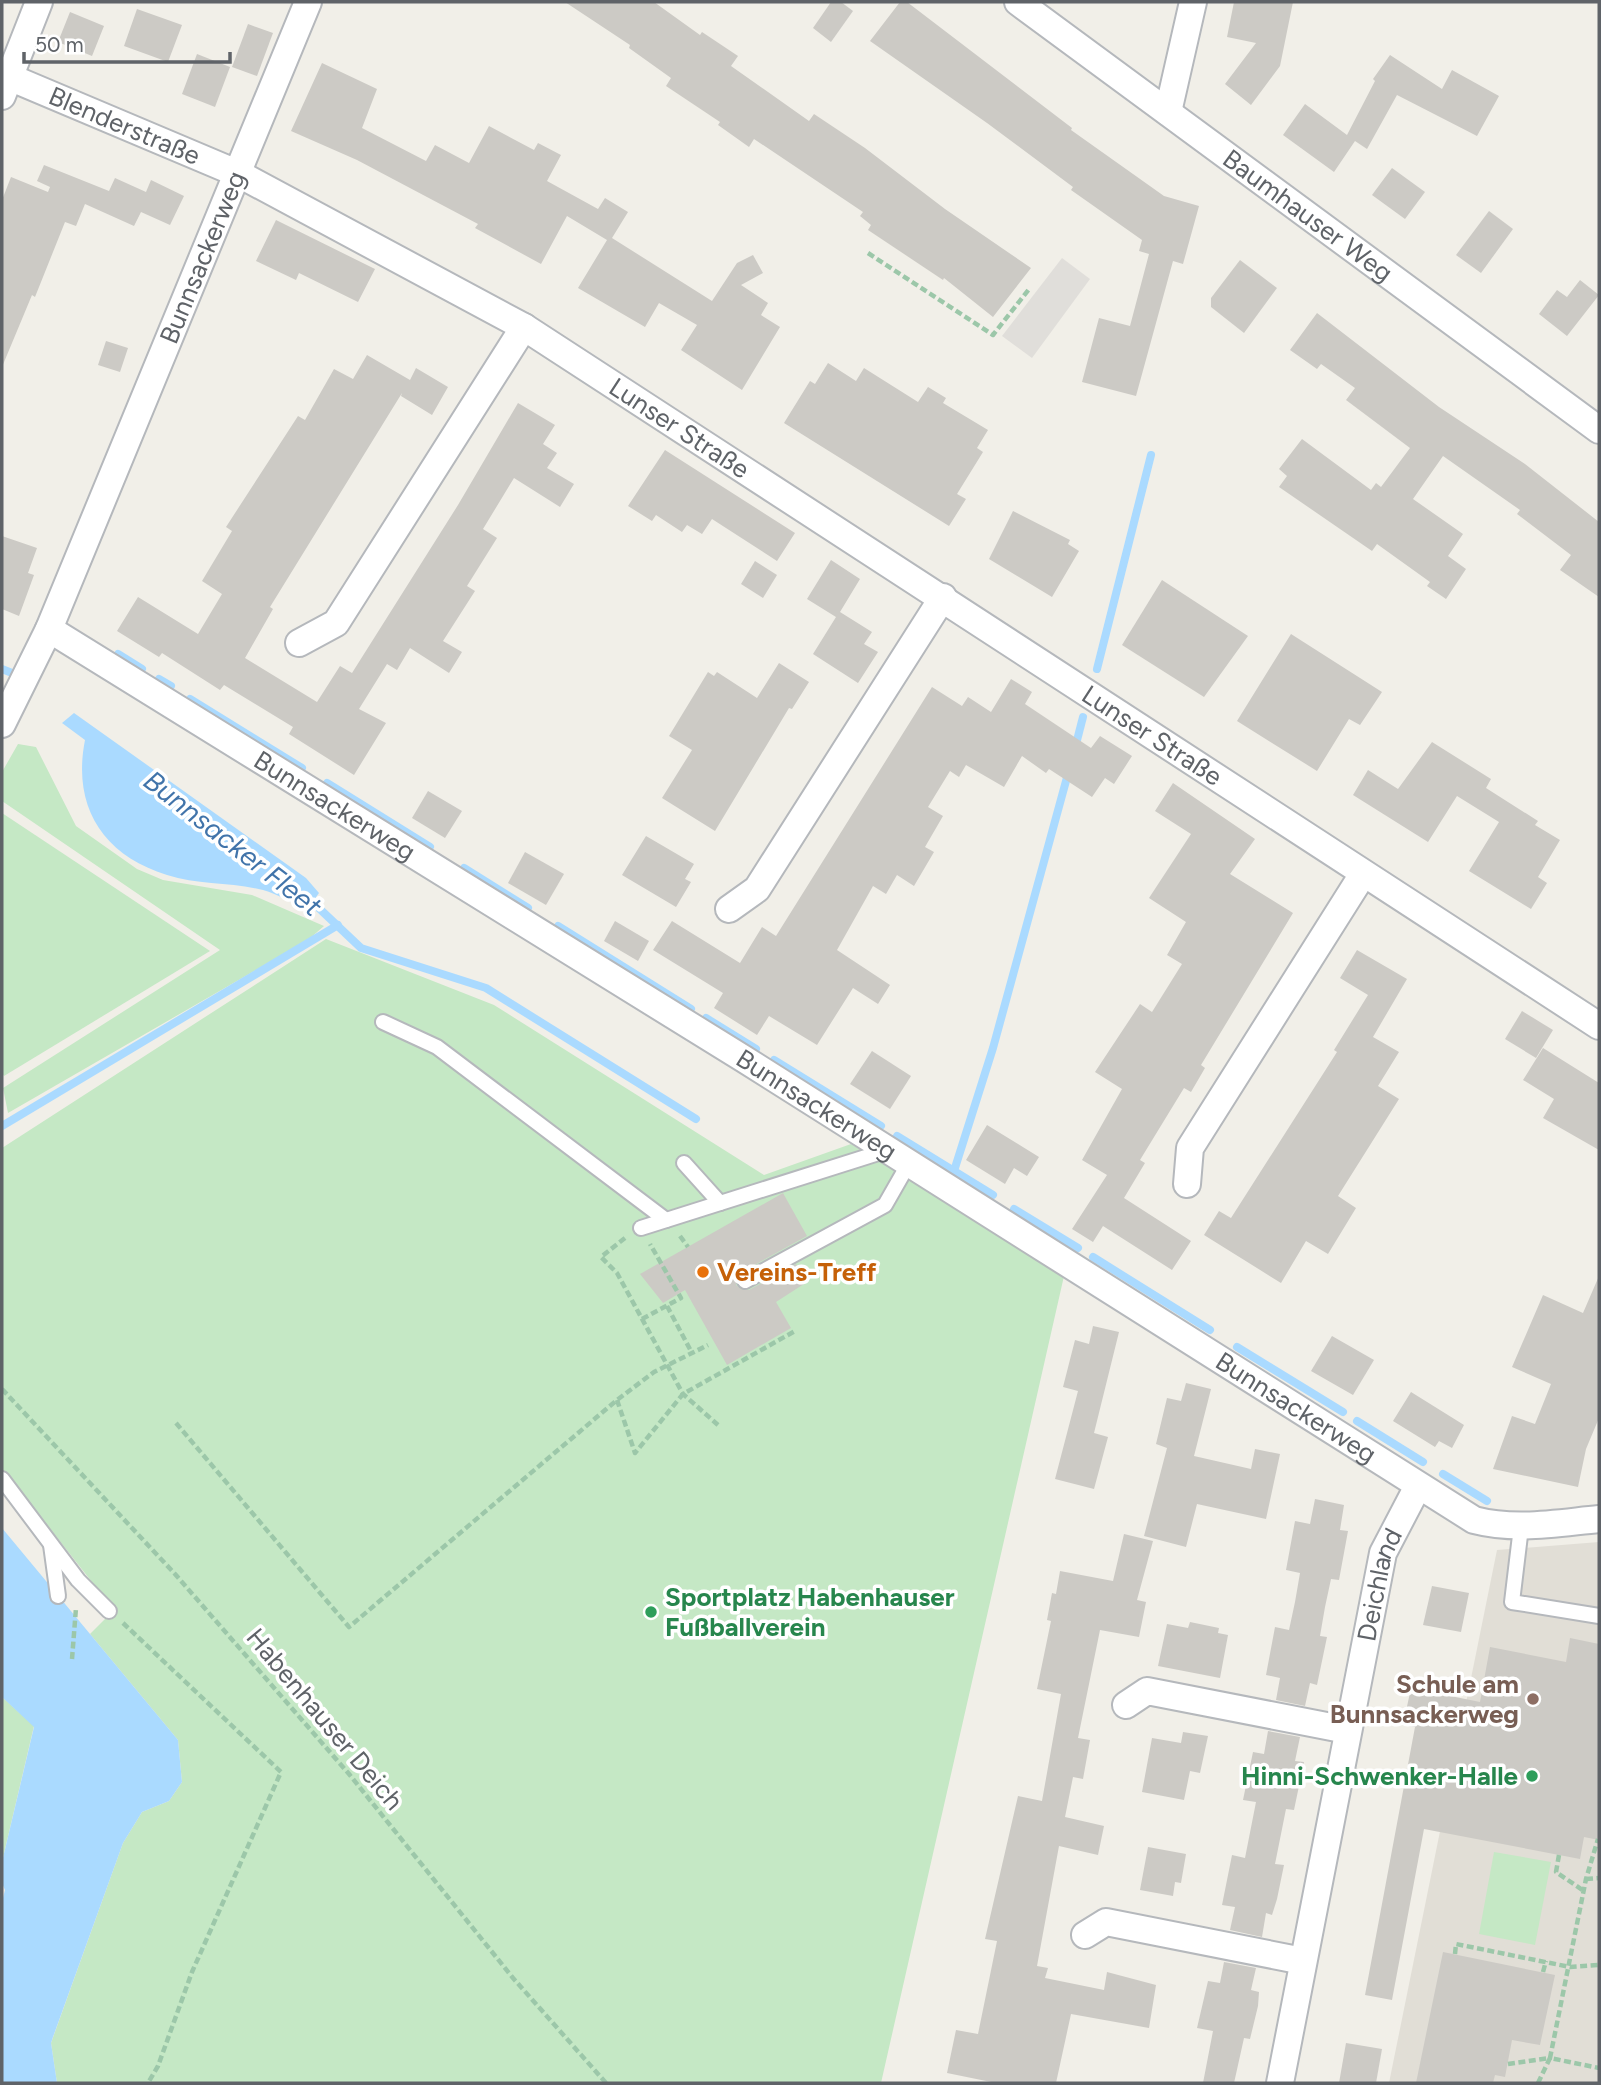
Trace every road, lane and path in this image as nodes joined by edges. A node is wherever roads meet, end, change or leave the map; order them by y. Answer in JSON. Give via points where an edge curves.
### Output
{"nodes":[{"id":1,"x":39,"y":2,"type":"edge"},
{"id":2,"x":308,"y":2,"type":"edge"},
{"id":3,"x":1018,"y":2,"type":"edge"},
{"id":4,"x":1193,"y":2,"type":"edge"},
{"id":5,"x":4,"y":82,"type":"edge"},
{"id":6,"x":1168,"y":112,"type":"junction"},
{"id":7,"x":239,"y":174,"type":"junction"},
{"id":8,"x":868,"y":253,"type":"dead end"},
{"id":9,"x":1030,"y":288,"type":"dead end"},
{"id":10,"x":524,"y":327,"type":"junction"},
{"id":11,"x":1599,"y":429,"type":"edge"},
{"id":12,"x":943,"y":597,"type":"junction"},
{"id":13,"x":49,"y":629,"type":"junction"},
{"id":14,"x":299,"y":643,"type":"dead end"},
{"id":15,"x":2,"y":724,"type":"edge"},
{"id":16,"x":1363,"y":874,"type":"junction"},
{"id":17,"x":729,"y":908,"type":"dead end"},
{"id":18,"x":383,"y":1022,"type":"dead end"},
{"id":19,"x":1599,"y":1026,"type":"edge"},
{"id":20,"x":899,"y":1157,"type":"junction"},
{"id":21,"x":684,"y":1163,"type":"dead end"},
{"id":22,"x":1187,"y":1184,"type":"dead end"},
{"id":23,"x":720,"y":1203,"type":"junction"},
{"id":24,"x":666,"y":1220,"type":"junction"},
{"id":25,"x":640,"y":1228,"type":"junction"},
{"id":26,"x":745,"y":1281,"type":"dead end"},
{"id":27,"x":667,"y":1306,"type":"junction"},
{"id":28,"x":642,"y":1319,"type":"junction"},
{"id":29,"x":795,"y":1331,"type":"dead end"},
{"id":30,"x":708,"y":1345,"type":"dead end"},
{"id":31,"x":692,"y":1353,"type":"junction"},
{"id":32,"x":668,"y":1366,"type":"junction"},
{"id":33,"x":2,"y":1389,"type":"edge"},
{"id":34,"x":683,"y":1394,"type":"junction"},
{"id":35,"x":617,"y":1400,"type":"junction"},
{"id":36,"x":176,"y":1423,"type":"dead end"},
{"id":37,"x":718,"y":1425,"type":"dead end"},
{"id":38,"x":2,"y":1479,"type":"edge"},
{"id":39,"x":1418,"y":1486,"type":"junction"},
{"id":40,"x":1599,"y":1519,"type":"edge"},
{"id":41,"x":1521,"y":1527,"type":"junction"},
{"id":42,"x":50,"y":1544,"type":"junction"},
{"id":43,"x":78,"y":1580,"type":"junction"},
{"id":44,"x":58,"y":1596,"type":"dead end"},
{"id":45,"x":109,"y":1611,"type":"joint"},
{"id":46,"x":1599,"y":1616,"type":"edge"},
{"id":47,"x":72,"y":1659,"type":"dead end"},
{"id":48,"x":1126,"y":1705,"type":"dead end"},
{"id":49,"x":1347,"y":1730,"type":"junction"},
{"id":50,"x":1598,"y":1839,"type":"edge"},
{"id":51,"x":1559,"y":1855,"type":"dead end"},
{"id":52,"x":1599,"y":1878,"type":"edge"},
{"id":53,"x":1586,"y":1879,"type":"junction"},
{"id":54,"x":1584,"y":1891,"type":"junction"},
{"id":55,"x":1084,"y":1935,"type":"dead end"},
{"id":56,"x":1455,"y":1954,"type":"dead end"},
{"id":57,"x":1303,"y":1961,"type":"junction"},
{"id":58,"x":1546,"y":1961,"type":"junction"},
{"id":59,"x":1599,"y":1965,"type":"edge"},
{"id":60,"x":1570,"y":1967,"type":"junction"},
{"id":61,"x":1543,"y":1972,"type":"dead end"},
{"id":62,"x":1550,"y":2058,"type":"junction"},
{"id":63,"x":1508,"y":2064,"type":"dead end"},
{"id":64,"x":1599,"y":2068,"type":"edge"},
{"id":65,"x":148,"y":2083,"type":"edge"},
{"id":66,"x":606,"y":2083,"type":"edge"},
{"id":67,"x":1280,"y":2083,"type":"edge"},
{"id":68,"x":1538,"y":2083,"type":"edge"}],
"edges":[{"from":1,"to":5,"type":"street","name":"Blenderstraße"},
{"from":2,"to":7,"type":"street","name":"Bunnsackerweg"},
{"from":3,"to":6,"type":"street","name":"Baumhauser Weg"},
{"from":4,"to":6,"type":"street"},
{"from":5,"to":7,"type":"street","name":"Blenderstraße"},
{"from":6,"to":11,"type":"street","name":"Baumhauser Weg"},
{"from":7,"to":10,"type":"street","name":"Lunser Straße"},
{"from":7,"to":13,"type":"street","name":"Bunnsackerweg"},
{"from":8,"to":9,"type":"path","via":[[993,335]]},
{"from":10,"to":12,"type":"street","name":"Lunser Straße"},
{"from":10,"to":14,"type":"street","via":[[336,623]]},
{"from":12,"to":16,"type":"street","name":"Lunser Straße"},
{"from":12,"to":17,"type":"street","via":[[757,889]]},
{"from":13,"to":15,"type":"street","name":"Bunnsackerweg"},
{"from":13,"to":20,"type":"street","name":"Bunnsackerweg"},
{"from":16,"to":19,"type":"street","name":"Lunser Straße"},
{"from":16,"to":22,"type":"street","via":[[1190,1148]]},
{"from":18,"to":24,"type":"lane","via":[[437,1046]]},
{"from":20,"to":23,"type":"lane"},
{"from":20,"to":26,"type":"lane","via":[[885,1205]]},
{"from":20,"to":39,"type":"street","name":"Bunnsackerweg"},
{"from":21,"to":23,"type":"lane"},
{"from":23,"to":24,"type":"lane"},
{"from":24,"to":25,"type":"lane"},
{"from":25,"to":27,"type":"path","via":[[681,1298]]},
{"from":25,"to":28,"type":"path","via":[[601,1257],[617,1273]]},
{"from":27,"to":28,"type":"path"},
{"from":27,"to":31,"type":"path"},
{"from":28,"to":32,"type":"path"},
{"from":29,"to":34,"type":"path"},
{"from":30,"to":31,"type":"path"},
{"from":31,"to":32,"type":"path"},
{"from":32,"to":34,"type":"path"},
{"from":32,"to":35,"type":"path"},
{"from":33,"to":66,"type":"path","name":"Habenhauser Deich","via":[[175,1574],[349,1774],[513,1978]]},
{"from":34,"to":35,"type":"path","via":[[635,1453]]},
{"from":34,"to":37,"type":"path"},
{"from":35,"to":36,"type":"path","via":[[349,1627]]},
{"from":38,"to":42,"type":"lane"},
{"from":39,"to":41,"type":"street","name":"Bunnsackerweg","via":[[1474,1520]]},
{"from":39,"to":49,"type":"street","name":"Deichland","via":[[1382,1553]]},
{"from":40,"to":41,"type":"street","name":"Bunnsackerweg"},
{"from":41,"to":46,"type":"lane","via":[[1512,1602]]},
{"from":42,"to":43,"type":"lane"},
{"from":42,"to":44,"type":"lane"},
{"from":43,"to":45,"type":"lane"},
{"from":43,"to":47,"type":"path"},
{"from":45,"to":65,"type":"path","via":[[281,1772]]},
{"from":48,"to":49,"type":"street","via":[[1147,1691]]},
{"from":49,"to":57,"type":"street","name":"Deichland"},
{"from":50,"to":53,"type":"path"},
{"from":51,"to":54,"type":"path","via":[[1556,1872]]},
{"from":52,"to":53,"type":"path"},
{"from":53,"to":54,"type":"path"},
{"from":54,"to":60,"type":"path"},
{"from":55,"to":57,"type":"street","via":[[1107,1922]]},
{"from":56,"to":58,"type":"path","via":[[1457,1944]]},
{"from":57,"to":67,"type":"street","name":"Deichland"},
{"from":58,"to":60,"type":"path"},
{"from":58,"to":61,"type":"path"},
{"from":59,"to":60,"type":"path"},
{"from":60,"to":62,"type":"path"},
{"from":62,"to":63,"type":"path"},
{"from":62,"to":64,"type":"path"},
{"from":62,"to":68,"type":"path"}]}
